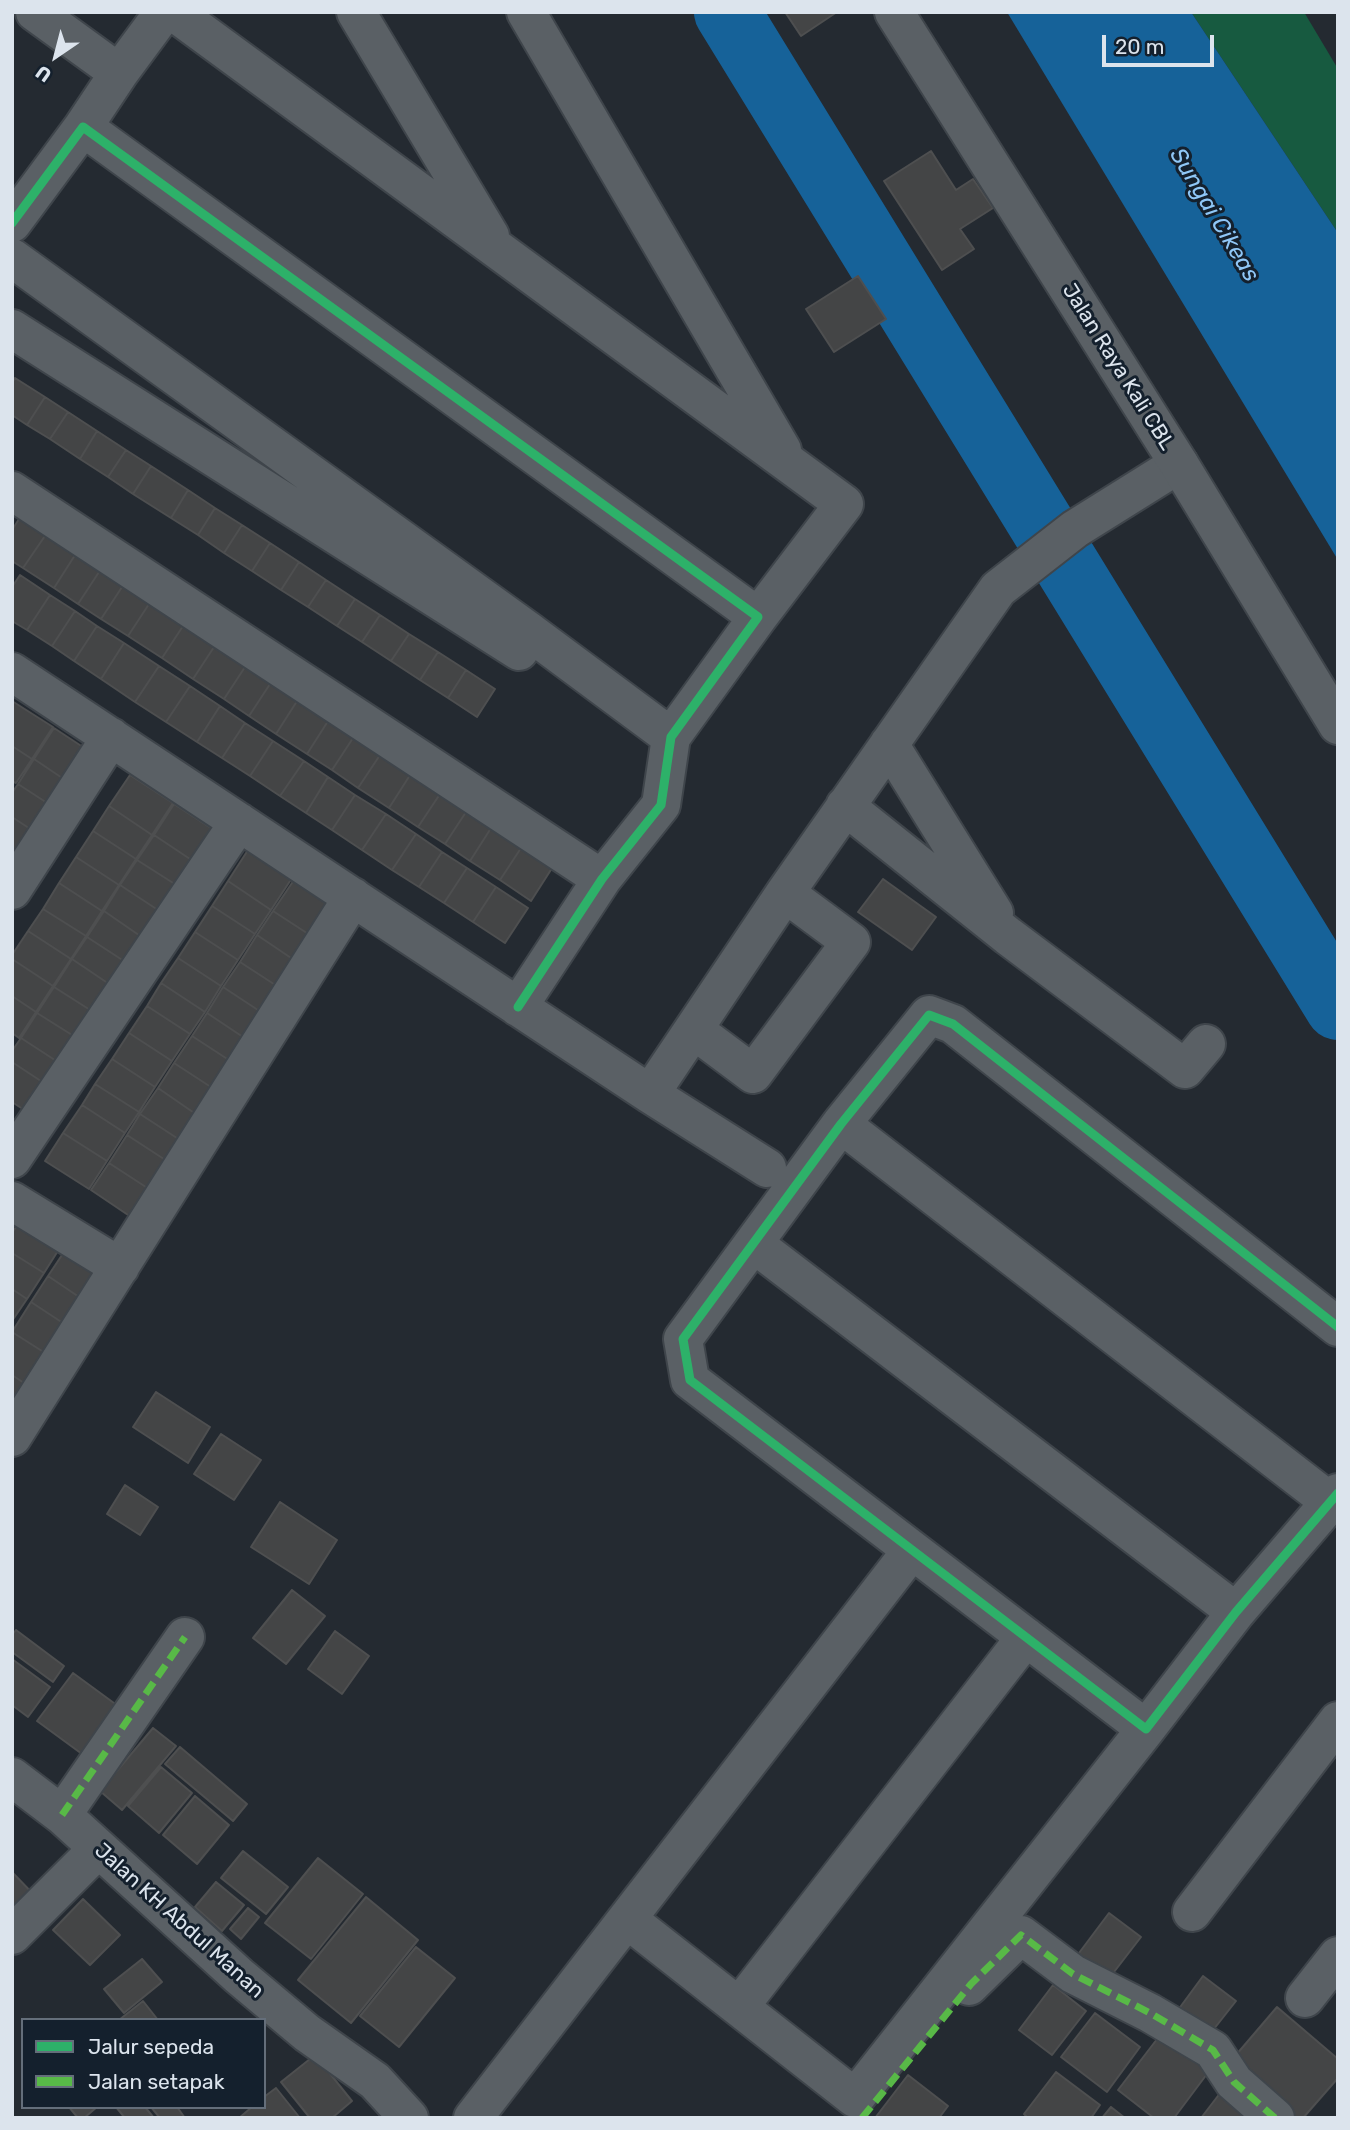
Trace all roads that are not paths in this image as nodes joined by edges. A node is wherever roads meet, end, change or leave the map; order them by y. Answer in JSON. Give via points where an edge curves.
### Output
{"nodes":[{"id":1,"x":35,"y":12,"type":"edge"},
{"id":2,"x":164,"y":12,"type":"edge"},
{"id":3,"x":174,"y":12,"type":"edge"},
{"id":4,"x":356,"y":12,"type":"edge"},
{"id":5,"x":526,"y":12,"type":"edge"},
{"id":6,"x":894,"y":12,"type":"edge"},
{"id":7,"x":119,"y":73,"type":"junction"},
{"id":8,"x":83,"y":127,"type":"junction"},
{"id":9,"x":12,"y":223,"type":"edge"},
{"id":10,"x":498,"y":250,"type":"junction"},
{"id":11,"x":12,"y":258,"type":"edge"},
{"id":12,"x":12,"y":329,"type":"edge"},
{"id":13,"x":790,"y":464,"type":"junction"},
{"id":14,"x":1179,"y":464,"type":"junction"},
{"id":15,"x":12,"y":491,"type":"edge"},
{"id":16,"x":758,"y":617,"type":"junction"},
{"id":17,"x":530,"y":634,"type":"junction"},
{"id":18,"x":12,"y":672,"type":"edge"},
{"id":19,"x":1338,"y":725,"type":"edge"},
{"id":20,"x":111,"y":737,"type":"junction"},
{"id":21,"x":671,"y":737,"type":"junction"},
{"id":22,"x":889,"y":744,"type":"junction"},
{"id":23,"x":845,"y":806,"type":"junction"},
{"id":24,"x":240,"y":822,"type":"junction"},
{"id":25,"x":602,"y":879,"type":"junction"},
{"id":26,"x":12,"y":891,"type":"edge"},
{"id":27,"x":785,"y":893,"type":"junction"},
{"id":28,"x":353,"y":897,"type":"junction"},
{"id":29,"x":1008,"y":936,"type":"junction"},
{"id":30,"x":519,"y":1007,"type":"junction"},
{"id":31,"x":694,"y":1030,"type":"junction"},
{"id":32,"x":1206,"y":1044,"type":"dead end"},
{"id":33,"x":650,"y":1094,"type":"junction"},
{"id":34,"x":841,"y":1124,"type":"junction"},
{"id":35,"x":12,"y":1159,"type":"edge"},
{"id":36,"x":767,"y":1168,"type":"dead end"},
{"id":37,"x":12,"y":1201,"type":"edge"},
{"id":38,"x":754,"y":1244,"type":"junction"},
{"id":39,"x":120,"y":1267,"type":"junction"},
{"id":40,"x":1338,"y":1326,"type":"edge"},
{"id":41,"x":12,"y":1437,"type":"edge"},
{"id":42,"x":1331,"y":1512,"type":"edge"},
{"id":43,"x":912,"y":1550,"type":"junction"},
{"id":44,"x":1236,"y":1612,"type":"junction"},
{"id":45,"x":185,"y":1637,"type":"dead end"},
{"id":46,"x":1026,"y":1637,"type":"junction"},
{"id":47,"x":1338,"y":1721,"type":"edge"},
{"id":48,"x":1146,"y":1729,"type":"junction"},
{"id":49,"x":12,"y":1777,"type":"edge"},
{"id":50,"x":62,"y":1815,"type":"junction"},
{"id":51,"x":98,"y":1849,"type":"junction"},
{"id":52,"x":1192,"y":1912,"type":"dead end"},
{"id":53,"x":626,"y":1919,"type":"junction"},
{"id":54,"x":12,"y":1935,"type":"edge"},
{"id":55,"x":1338,"y":1956,"type":"edge"},
{"id":56,"x":1305,"y":1998,"type":"dead end"},
{"id":57,"x":739,"y":2007,"type":"junction"},
{"id":58,"x":409,"y":2118,"type":"edge"},
{"id":59,"x":473,"y":2118,"type":"edge"},
{"id":60,"x":862,"y":2118,"type":"edge"},
{"id":61,"x":1275,"y":2118,"type":"edge"}],
"edges":[{"from":1,"to":7,"type":"street"},
{"from":2,"to":7,"type":"street"},
{"from":3,"to":10,"type":"street"},
{"from":4,"to":10,"type":"street"},
{"from":5,"to":13,"type":"street"},
{"from":6,"to":14,"type":"street","name":"Jalan Raya Kali CBL"},
{"from":7,"to":8,"type":"street"},
{"from":8,"to":9,"type":"street"},
{"from":8,"to":16,"type":"street"},
{"from":10,"to":13,"type":"street"},
{"from":11,"to":17,"type":"street"},
{"from":12,"to":17,"type":"street","via":[[519,651]]},
{"from":13,"to":16,"type":"street","via":[[844,504]]},
{"from":14,"to":19,"type":"street","name":"Jalan Raya Kali CBL"},
{"from":14,"to":22,"type":"street","via":[[1075,529],[998,589]]},
{"from":15,"to":25,"type":"street"},
{"from":16,"to":21,"type":"street"},
{"from":17,"to":21,"type":"street"},
{"from":18,"to":20,"type":"street"},
{"from":20,"to":24,"type":"street"},
{"from":20,"to":26,"type":"street"},
{"from":21,"to":25,"type":"street","via":[[661,805]]},
{"from":22,"to":23,"type":"street"},
{"from":22,"to":29,"type":"street"},
{"from":23,"to":27,"type":"street"},
{"from":23,"to":29,"type":"street"},
{"from":24,"to":28,"type":"street"},
{"from":24,"to":35,"type":"street"},
{"from":25,"to":30,"type":"street"},
{"from":27,"to":31,"type":"street"},
{"from":27,"to":31,"type":"street","via":[[851,942],[753,1074]]},
{"from":28,"to":30,"type":"street"},
{"from":28,"to":39,"type":"street"},
{"from":29,"to":32,"type":"street","via":[[1185,1069]]},
{"from":30,"to":33,"type":"street"},
{"from":31,"to":33,"type":"street"},
{"from":33,"to":36,"type":"street"},
{"from":34,"to":38,"type":"street"},
{"from":34,"to":40,"type":"street","via":[[929,1015],[953,1024]]},
{"from":34,"to":42,"type":"street"},
{"from":37,"to":39,"type":"street"},
{"from":38,"to":43,"type":"street","via":[[682,1339],[690,1380]]},
{"from":38,"to":44,"type":"street"},
{"from":39,"to":41,"type":"street"},
{"from":42,"to":44,"type":"street"},
{"from":43,"to":46,"type":"street"},
{"from":43,"to":53,"type":"street"},
{"from":44,"to":48,"type":"street"},
{"from":45,"to":50,"type":"street"},
{"from":46,"to":48,"type":"street"},
{"from":46,"to":57,"type":"street"},
{"from":47,"to":52,"type":"street"},
{"from":48,"to":57,"type":"street","via":[[855,2098]]},
{"from":49,"to":50,"type":"street","name":"Jalan KH Abdul Manan"},
{"from":50,"to":51,"type":"street","name":"Jalan KH Abdul Manan"},
{"from":51,"to":54,"type":"street"},
{"from":51,"to":58,"type":"street","name":"Jalan KH Abdul Manan","via":[[307,2033],[376,2081]]},
{"from":53,"to":57,"type":"street"},
{"from":53,"to":59,"type":"street"},
{"from":55,"to":56,"type":"street"},
{"from":60,"to":61,"type":"street","via":[[971,1984],[1021,1935],[1073,1974],[1213,2050],[1234,2082]]}]}
